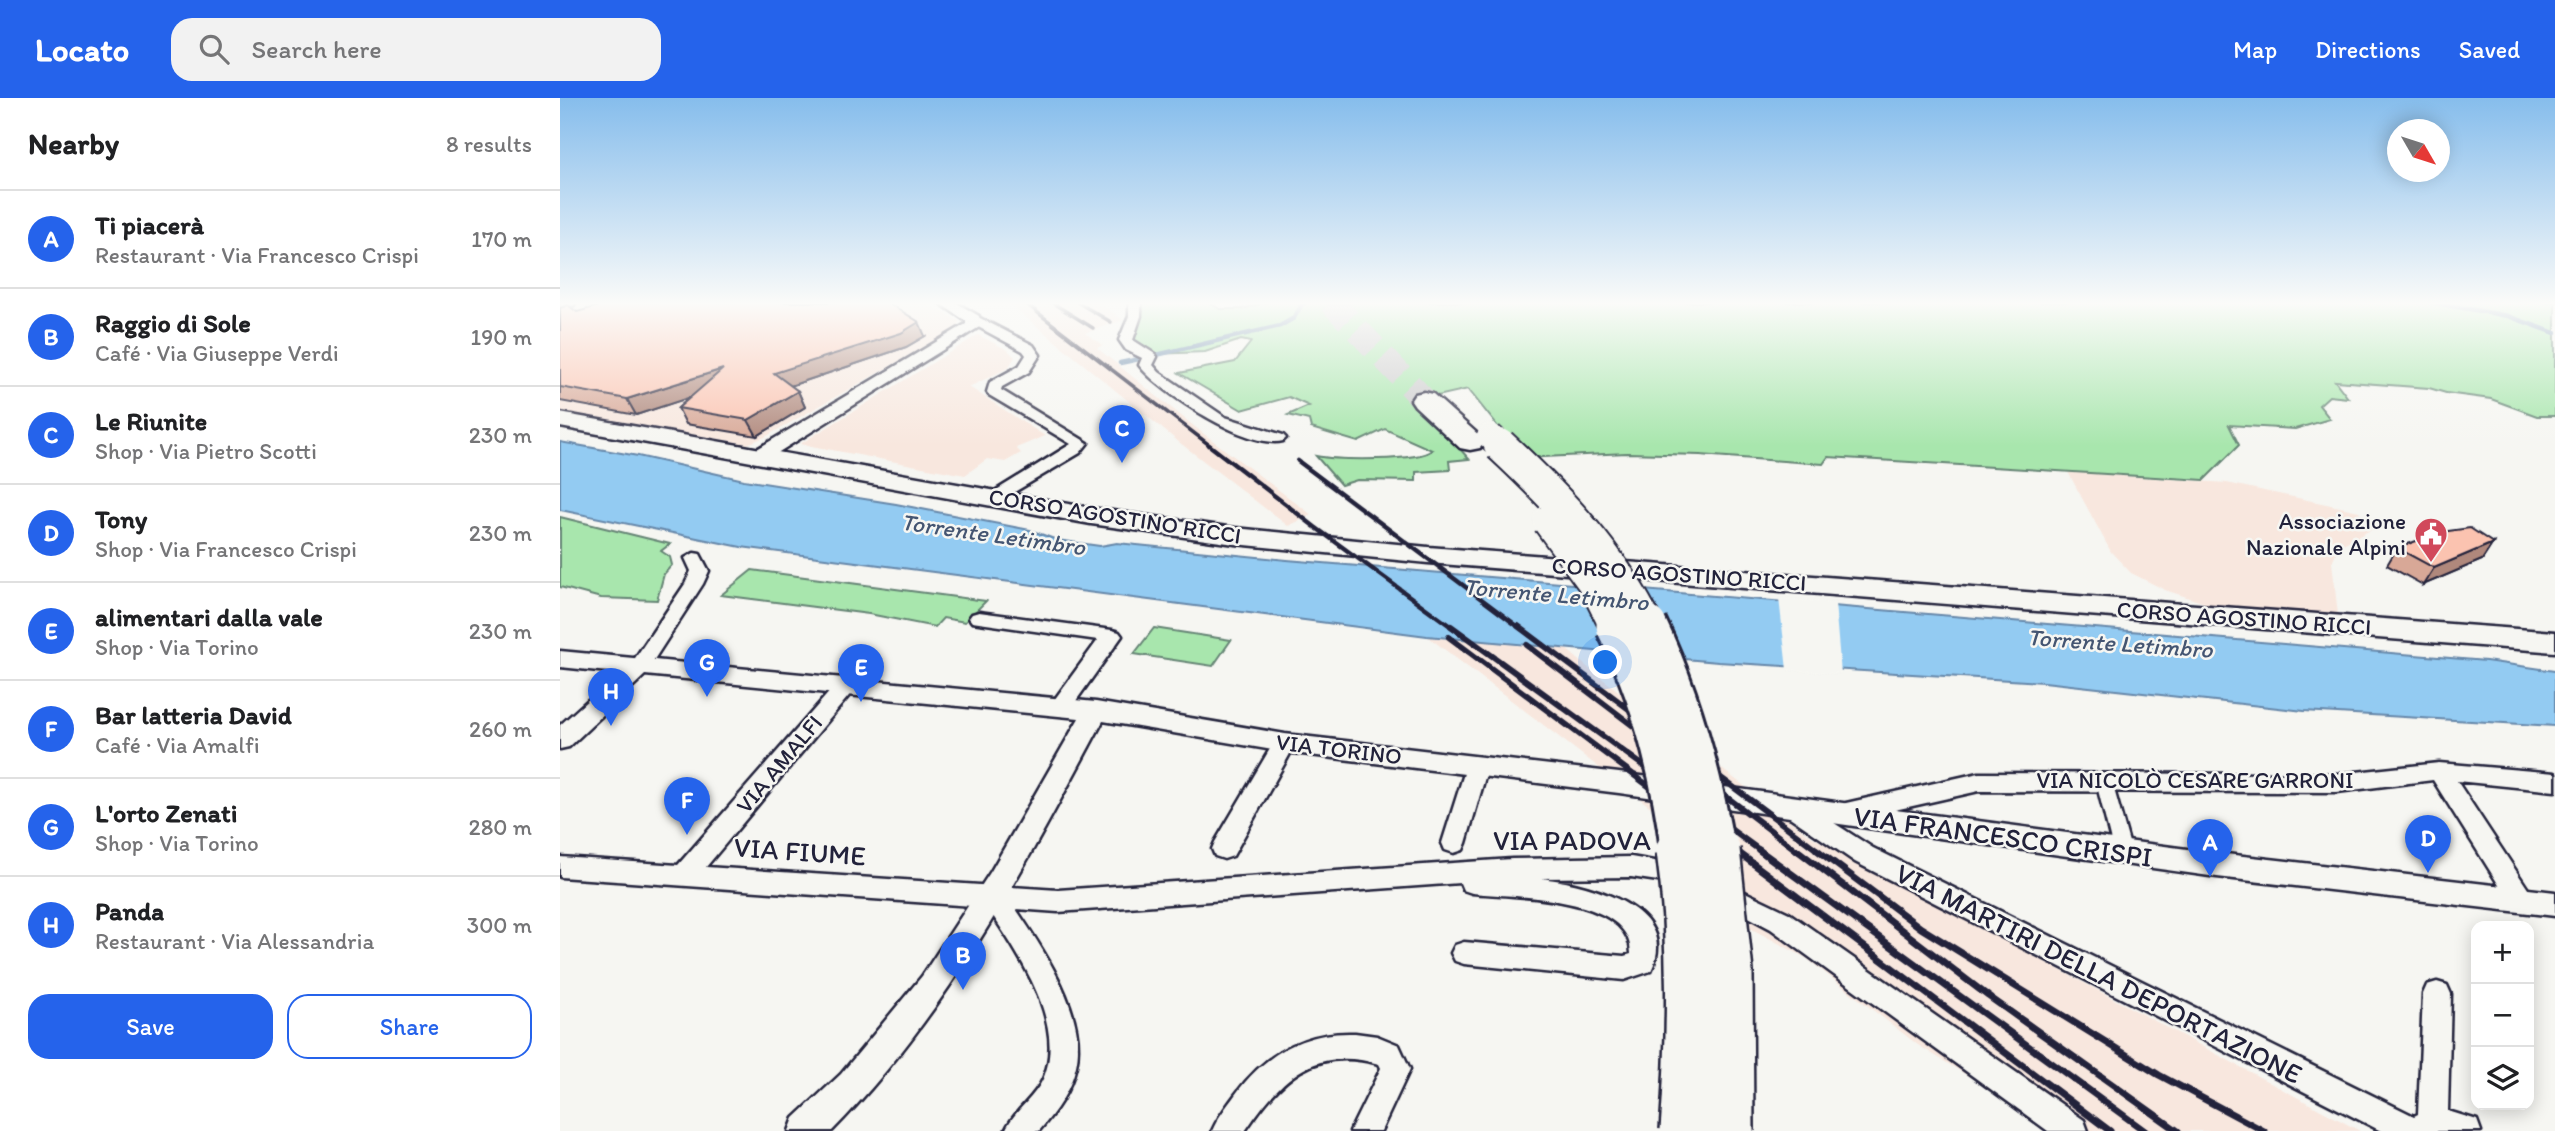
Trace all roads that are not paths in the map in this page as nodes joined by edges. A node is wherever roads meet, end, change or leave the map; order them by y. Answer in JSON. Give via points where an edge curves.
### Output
{"nodes":[{"id":1,"x":936,"y":350,"type":"edge"},
{"id":2,"x":1029,"y":350,"type":"edge"},
{"id":3,"x":1137,"y":350,"type":"edge"},
{"id":4,"x":993,"y":388,"type":"joint"},
{"id":5,"x":1435,"y":397,"type":"tunnel mouth"},
{"id":6,"x":560,"y":420,"type":"edge"},
{"id":7,"x":1278,"y":438,"type":"dead end"},
{"id":8,"x":1480,"y":439,"type":"junction"},
{"id":9,"x":1080,"y":443,"type":"joint"},
{"id":10,"x":759,"y":456,"type":"junction"},
{"id":11,"x":996,"y":498,"type":"junction"},
{"id":12,"x":694,"y":558,"type":"dead end"},
{"id":13,"x":979,"y":618,"type":"dead end"},
{"id":14,"x":2555,"y":642,"type":"edge"},
{"id":15,"x":560,"y":659,"type":"edge"},
{"id":16,"x":639,"y":667,"type":"junction"},
{"id":17,"x":846,"y":686,"type":"junction"},
{"id":18,"x":1060,"y":707,"type":"junction"},
{"id":19,"x":1096,"y":711,"type":"junction"},
{"id":20,"x":560,"y":740,"type":"edge"},
{"id":21,"x":1285,"y":743,"type":"junction"},
{"id":22,"x":1477,"y":766,"type":"junction"},
{"id":23,"x":2439,"y":771,"type":"junction"},
{"id":24,"x":2104,"y":782,"type":"junction"},
{"id":25,"x":2555,"y":782,"type":"edge"},
{"id":26,"x":1619,"y":783,"type":"joint"},
{"id":27,"x":1791,"y":806,"type":"junction"},
{"id":28,"x":1839,"y":814,"type":"junction"},
{"id":29,"x":1454,"y":844,"type":"dead end"},
{"id":30,"x":1224,"y":849,"type":"dead end"},
{"id":31,"x":2123,"y":853,"type":"junction"},
{"id":32,"x":560,"y":867,"type":"edge"},
{"id":33,"x":685,"y":874,"type":"junction"},
{"id":34,"x":1449,"y":874,"type":"junction"},
{"id":35,"x":993,"y":895,"type":"junction"},
{"id":36,"x":2521,"y":900,"type":"junction"},
{"id":37,"x":2555,"y":904,"type":"edge"},
{"id":38,"x":1464,"y":953,"type":"dead end"},
{"id":39,"x":2437,"y":994,"type":"dead end"},
{"id":40,"x":2420,"y":1128,"type":"edge"},
{"id":41,"x":807,"y":1131,"type":"edge"},
{"id":42,"x":1020,"y":1131,"type":"edge"},
{"id":43,"x":1227,"y":1131,"type":"edge"},
{"id":44,"x":1365,"y":1131,"type":"edge"},
{"id":45,"x":1685,"y":1131,"type":"edge"},
{"id":46,"x":1729,"y":1131,"type":"edge"},
{"id":47,"x":2073,"y":1131,"type":"edge"},
{"id":48,"x":2466,"y":1131,"type":"edge"}],
"edges":[{"from":1,"to":10,"type":"street"},
{"from":2,"to":4,"type":"street","via":[[1032,355],[1024,369]]},
{"from":3,"to":7,"type":"street","via":[[1150,357],[1146,365],[1154,375],[1220,420]]},
{"from":4,"to":9,"type":"street"},
{"from":5,"to":8,"type":"highway"},
{"from":6,"to":10,"type":"main road","name":"CORSO AGOSTINO RICCI"},
{"from":8,"to":45,"type":"highway","bridge":true,"via":[[1576,558],[1624,641],[1646,696],[1680,838],[1690,932],[1692,1062]]},
{"from":8,"to":46,"type":"highway","bridge":true,"via":[[1546,489],[1602,551],[1630,593],[1674,690],[1700,770],[1728,933]]},
{"from":9,"to":11,"type":"street"},
{"from":10,"to":11,"type":"main road","name":"CORSO AGOSTINO RICCI"},
{"from":11,"to":14,"type":"main road","name":"CORSO AGOSTINO RICCI","via":[[1235,536],[1428,555]]},
{"from":12,"to":16,"type":"street","via":[[700,571],[694,584]]},
{"from":13,"to":18,"type":"street","via":[[1112,636]]},
{"from":15,"to":16,"type":"street","name":"VIA TORINO"},
{"from":16,"to":17,"type":"street","name":"VIA TORINO"},
{"from":16,"to":20,"type":"street"},
{"from":17,"to":18,"type":"street","name":"VIA TORINO"},
{"from":17,"to":33,"type":"street","name":"VIA AMALFI"},
{"from":18,"to":19,"type":"street","name":"VIA TORINO"},
{"from":19,"to":21,"type":"street","name":"VIA TORINO"},
{"from":19,"to":35,"type":"street"},
{"from":21,"to":22,"type":"street","name":"VIA TORINO"},
{"from":21,"to":30,"type":"street"},
{"from":22,"to":26,"type":"street","name":"VIA TORINO"},
{"from":22,"to":29,"type":"street"},
{"from":23,"to":24,"type":"street","name":"VIA NICOLÒ CESARE GARRONI","via":[[2337,783]]},
{"from":23,"to":25,"type":"street","name":"VIA NICOLÒ CESARE GARRONI"},
{"from":23,"to":36,"type":"street"},
{"from":24,"to":28,"type":"street","name":"VIA NICOLÒ CESARE GARRONI","via":[[1979,782]]},
{"from":24,"to":31,"type":"street"},
{"from":26,"to":27,"type":"street","name":"VIA FRANCESCO CRISPI"},
{"from":27,"to":28,"type":"street","name":"VIA FRANCESCO CRISPI"},
{"from":27,"to":40,"type":"street","name":"VIA MARTIRI DELLA DEPORTAZIONE","via":[[1864,855]]},
{"from":28,"to":31,"type":"street","name":"VIA FRANCESCO CRISPI"},
{"from":31,"to":36,"type":"street","name":"VIA FRANCESCO CRISPI"},
{"from":32,"to":33,"type":"street","name":"VIA FIUME"},
{"from":33,"to":35,"type":"street","name":"VIA FIUME"},
{"from":34,"to":35,"type":"street","name":"VIA PADOVA","via":[[1058,901]]},
{"from":34,"to":38,"type":"street","via":[[1464,882],[1532,887],[1605,905],[1631,920],[1646,954],[1642,963],[1624,968]]},
{"from":34,"to":47,"type":"street","name":"VIA PADOVA","via":[[1630,867],[1684,874],[1780,921]]},
{"from":35,"to":41,"type":"street","via":[[886,1050]]},
{"from":35,"to":42,"type":"street","via":[[1059,1010],[1065,1037],[1063,1064],[1054,1089]]},
{"from":36,"to":37,"type":"street","name":"VIA FRANCESCO CRISPI"},
{"from":39,"to":40,"type":"street"},
{"from":40,"to":48,"type":"street","name":"VIA MARTIRI DELLA DEPORTAZIONE"},
{"from":43,"to":44,"type":"street","via":[[1279,1064],[1300,1052],[1325,1046],[1372,1046],[1389,1054],[1396,1069]]}]}
